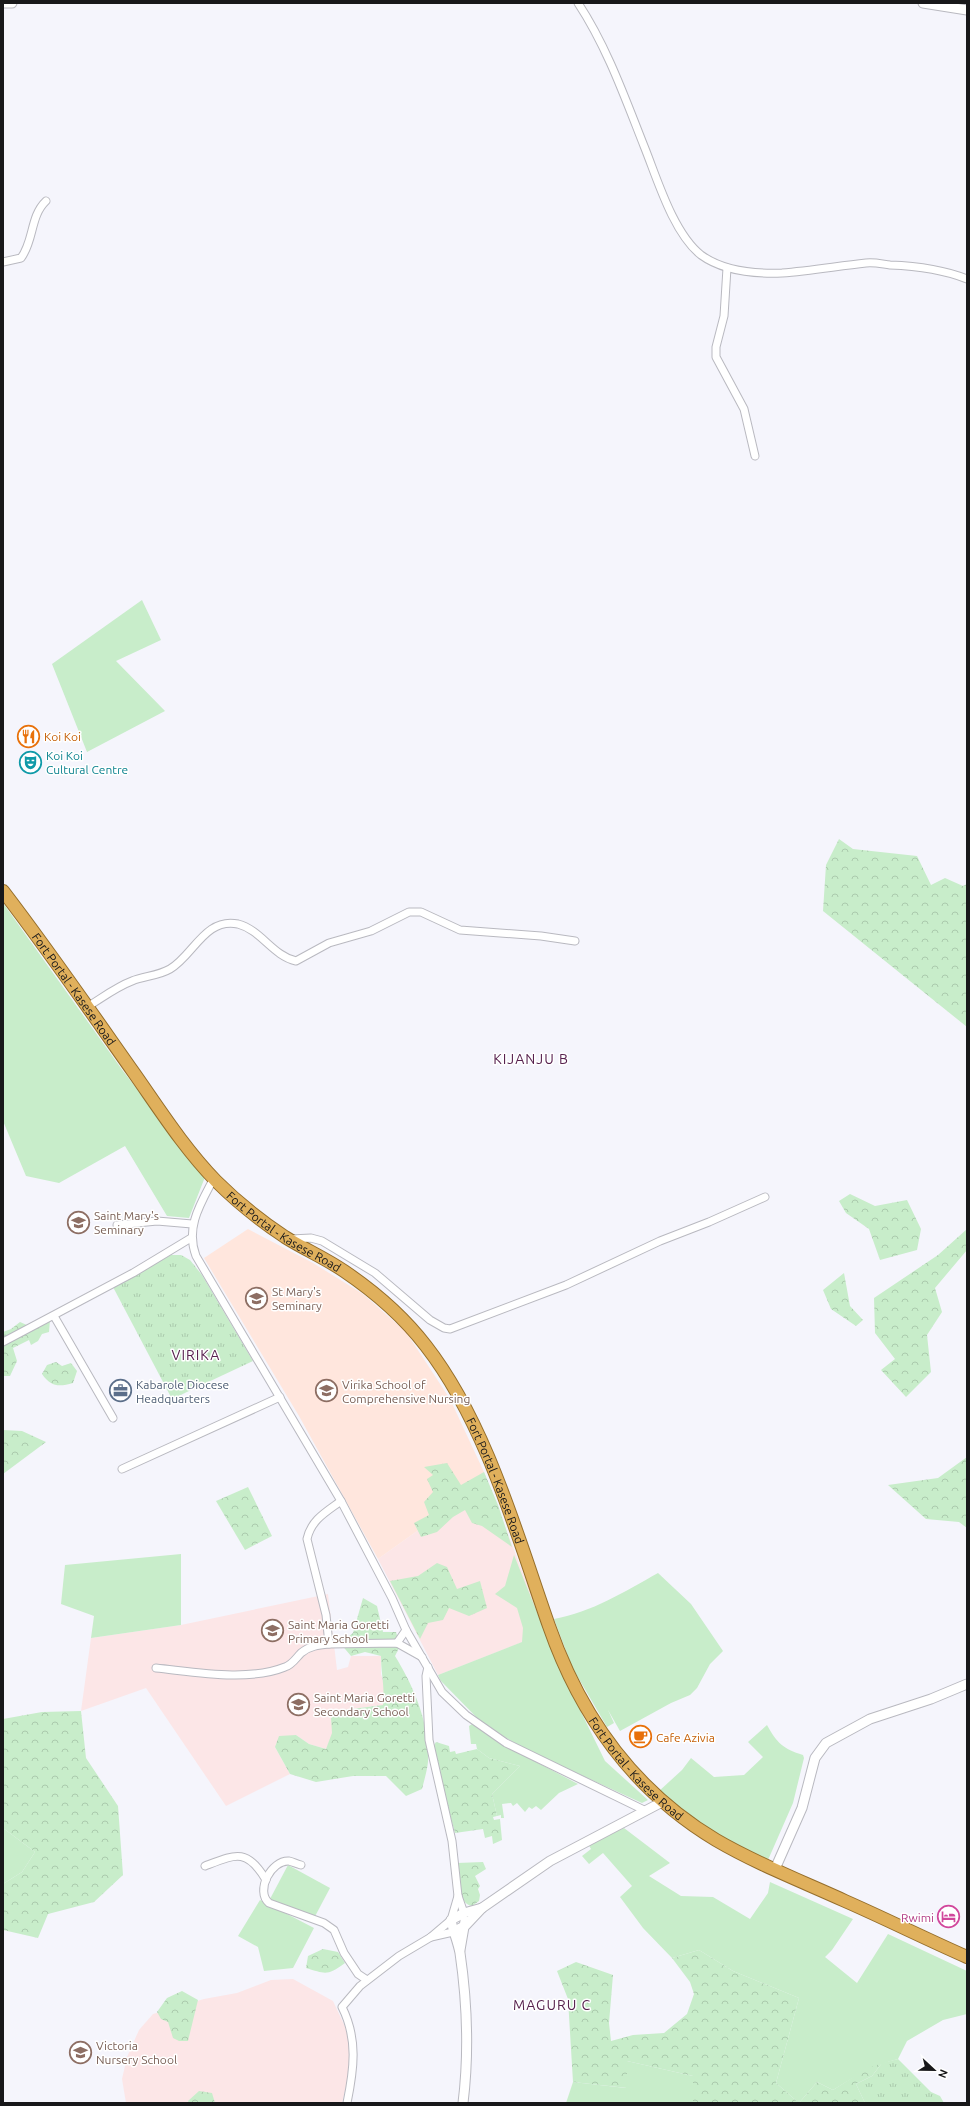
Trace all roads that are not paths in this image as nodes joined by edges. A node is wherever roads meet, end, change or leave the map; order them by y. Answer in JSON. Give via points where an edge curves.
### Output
{"nodes":[{"id":1,"x":12,"y":3,"type":"edge"},
{"id":2,"x":578,"y":3,"type":"edge"},
{"id":3,"x":924,"y":3,"type":"edge"},
{"id":4,"x":3,"y":4,"type":"edge"},
{"id":5,"x":967,"y":10,"type":"edge"},
{"id":6,"x":46,"y":201,"type":"dead end"},
{"id":7,"x":3,"y":262,"type":"edge"},
{"id":8,"x":727,"y":268,"type":"junction"},
{"id":9,"x":967,"y":279,"type":"edge"},
{"id":10,"x":755,"y":456,"type":"dead end"},
{"id":11,"x":3,"y":891,"type":"edge"},
{"id":12,"x":575,"y":941,"type":"dead end"},
{"id":13,"x":87,"y":1007,"type":"junction"},
{"id":14,"x":214,"y":1178,"type":"junction"},
{"id":15,"x":765,"y":1197,"type":"dead end"},
{"id":16,"x":192,"y":1224,"type":"junction"},
{"id":17,"x":117,"y":1225,"type":"dead end"},
{"id":18,"x":191,"y":1238,"type":"junction"},
{"id":19,"x":288,"y":1239,"type":"junction"},
{"id":20,"x":54,"y":1316,"type":"junction"},
{"id":21,"x":3,"y":1342,"type":"edge"},
{"id":22,"x":280,"y":1397,"type":"junction"},
{"id":23,"x":112,"y":1418,"type":"dead end"},
{"id":24,"x":122,"y":1469,"type":"dead end"},
{"id":25,"x":341,"y":1501,"type":"junction"},
{"id":26,"x":406,"y":1630,"type":"junction"},
{"id":27,"x":397,"y":1643,"type":"junction"},
{"id":28,"x":329,"y":1644,"type":"junction"},
{"id":29,"x":422,"y":1657,"type":"junction"},
{"id":30,"x":428,"y":1667,"type":"junction"},
{"id":31,"x":156,"y":1668,"type":"dead end"},
{"id":32,"x":967,"y":1684,"type":"edge"},
{"id":33,"x":664,"y":1801,"type":"junction"},
{"id":34,"x":644,"y":1810,"type":"junction"},
{"id":35,"x":301,"y":1865,"type":"dead end"},
{"id":36,"x":204,"y":1866,"type":"dead end"},
{"id":37,"x":775,"y":1870,"type":"junction"},
{"id":38,"x":266,"y":1880,"type":"junction"},
{"id":39,"x":458,"y":1896,"type":"junction"},
{"id":40,"x":482,"y":1908,"type":"junction"},
{"id":41,"x":464,"y":1913,"type":"junction"},
{"id":42,"x":451,"y":1920,"type":"junction"},
{"id":43,"x":466,"y":1925,"type":"junction"},
{"id":44,"x":453,"y":1932,"type":"junction"},
{"id":45,"x":431,"y":1937,"type":"junction"},
{"id":46,"x":460,"y":1951,"type":"junction"},
{"id":47,"x":967,"y":1957,"type":"edge"},
{"id":48,"x":367,"y":1980,"type":"junction"},
{"id":49,"x":347,"y":2103,"type":"edge"},
{"id":50,"x":463,"y":2103,"type":"edge"}],
"edges":[{"from":1,"to":4,"type":"street"},
{"from":2,"to":8,"type":"street","via":[[589,18],[611,66],[665,199],[686,241],[701,255]]},
{"from":3,"to":5,"type":"street"},
{"from":6,"to":7,"type":"street","via":[[39,208],[21,258]]},
{"from":8,"to":9,"type":"street","via":[[770,273],[803,272],[868,263],[919,266],[947,271]]},
{"from":8,"to":10,"type":"street","via":[[724,316],[716,357],[744,408]]},
{"from":11,"to":13,"type":"highway","name":"Fort Portal - Kasese Road","via":[[47,948]]},
{"from":12,"to":13,"type":"street","via":[[460,930],[421,912],[409,912],[371,931],[329,943],[296,961],[288,959],[257,933],[237,924],[227,924],[205,933],[169,970],[122,985]]},
{"from":13,"to":14,"type":"highway","name":"Fort Portal - Kasese Road","via":[[180,1140]]},
{"from":14,"to":16,"type":"street"},
{"from":14,"to":19,"type":"highway","name":"Fort Portal - Kasese Road","via":[[253,1213]]},
{"from":15,"to":19,"type":"street","via":[[566,1285],[450,1329],[430,1320],[375,1273],[322,1241],[311,1238]]},
{"from":16,"to":17,"type":"street","via":[[157,1221]]},
{"from":16,"to":18,"type":"street"},
{"from":18,"to":20,"type":"street"},
{"from":18,"to":22,"type":"street","via":[[196,1256]]},
{"from":19,"to":33,"type":"highway","name":"Fort Portal - Kasese Road","via":[[340,1268],[385,1302],[406,1321],[448,1377],[488,1455],[551,1631],[573,1683],[613,1750]]},
{"from":20,"to":21,"type":"street"},
{"from":20,"to":23,"type":"street"},
{"from":22,"to":24,"type":"street"},
{"from":22,"to":25,"type":"street"},
{"from":25,"to":26,"type":"street"},
{"from":25,"to":28,"type":"street","via":[[314,1522],[307,1538],[326,1615]]},
{"from":26,"to":27,"type":"street"},
{"from":26,"to":29,"type":"street"},
{"from":27,"to":28,"type":"street"},
{"from":27,"to":29,"type":"street"},
{"from":28,"to":31,"type":"street","via":[[310,1647],[286,1667],[269,1671],[208,1674]]},
{"from":29,"to":30,"type":"street"},
{"from":30,"to":34,"type":"street","via":[[442,1692],[466,1715],[506,1743]]},
{"from":30,"to":39,"type":"street","via":[[426,1676],[429,1740],[452,1841]]},
{"from":32,"to":37,"type":"street","via":[[931,1700],[870,1719],[826,1743],[815,1758],[802,1808]]},
{"from":33,"to":34,"type":"street"},
{"from":33,"to":37,"type":"highway","name":"Fort Portal - Kasese Road","via":[[715,1839]]},
{"from":34,"to":40,"type":"street","via":[[565,1852]]},
{"from":35,"to":38,"type":"street","via":[[288,1861],[280,1864]]},
{"from":36,"to":38,"type":"street","via":[[230,1856],[240,1856],[250,1859],[257,1865]]},
{"from":37,"to":47,"type":"highway","name":"Fort Portal - Kasese Road"},
{"from":38,"to":48,"type":"street","via":[[263,1890],[265,1899],[324,1923],[334,1930],[344,1953],[358,1974]]},
{"from":39,"to":41,"type":"street"},
{"from":39,"to":42,"type":"street"},
{"from":40,"to":41,"type":"street"},
{"from":40,"to":43,"type":"street"},
{"from":41,"to":42,"type":"street"},
{"from":41,"to":43,"type":"street"},
{"from":42,"to":44,"type":"street"},
{"from":42,"to":45,"type":"street"},
{"from":43,"to":44,"type":"street"},
{"from":43,"to":46,"type":"street"},
{"from":44,"to":45,"type":"street"},
{"from":44,"to":46,"type":"street"},
{"from":45,"to":48,"type":"street","via":[[399,1956]]},
{"from":46,"to":50,"type":"street","via":[[467,2050]]},
{"from":48,"to":49,"type":"street","via":[[342,2007],[349,2021],[354,2044],[353,2075]]}]}
